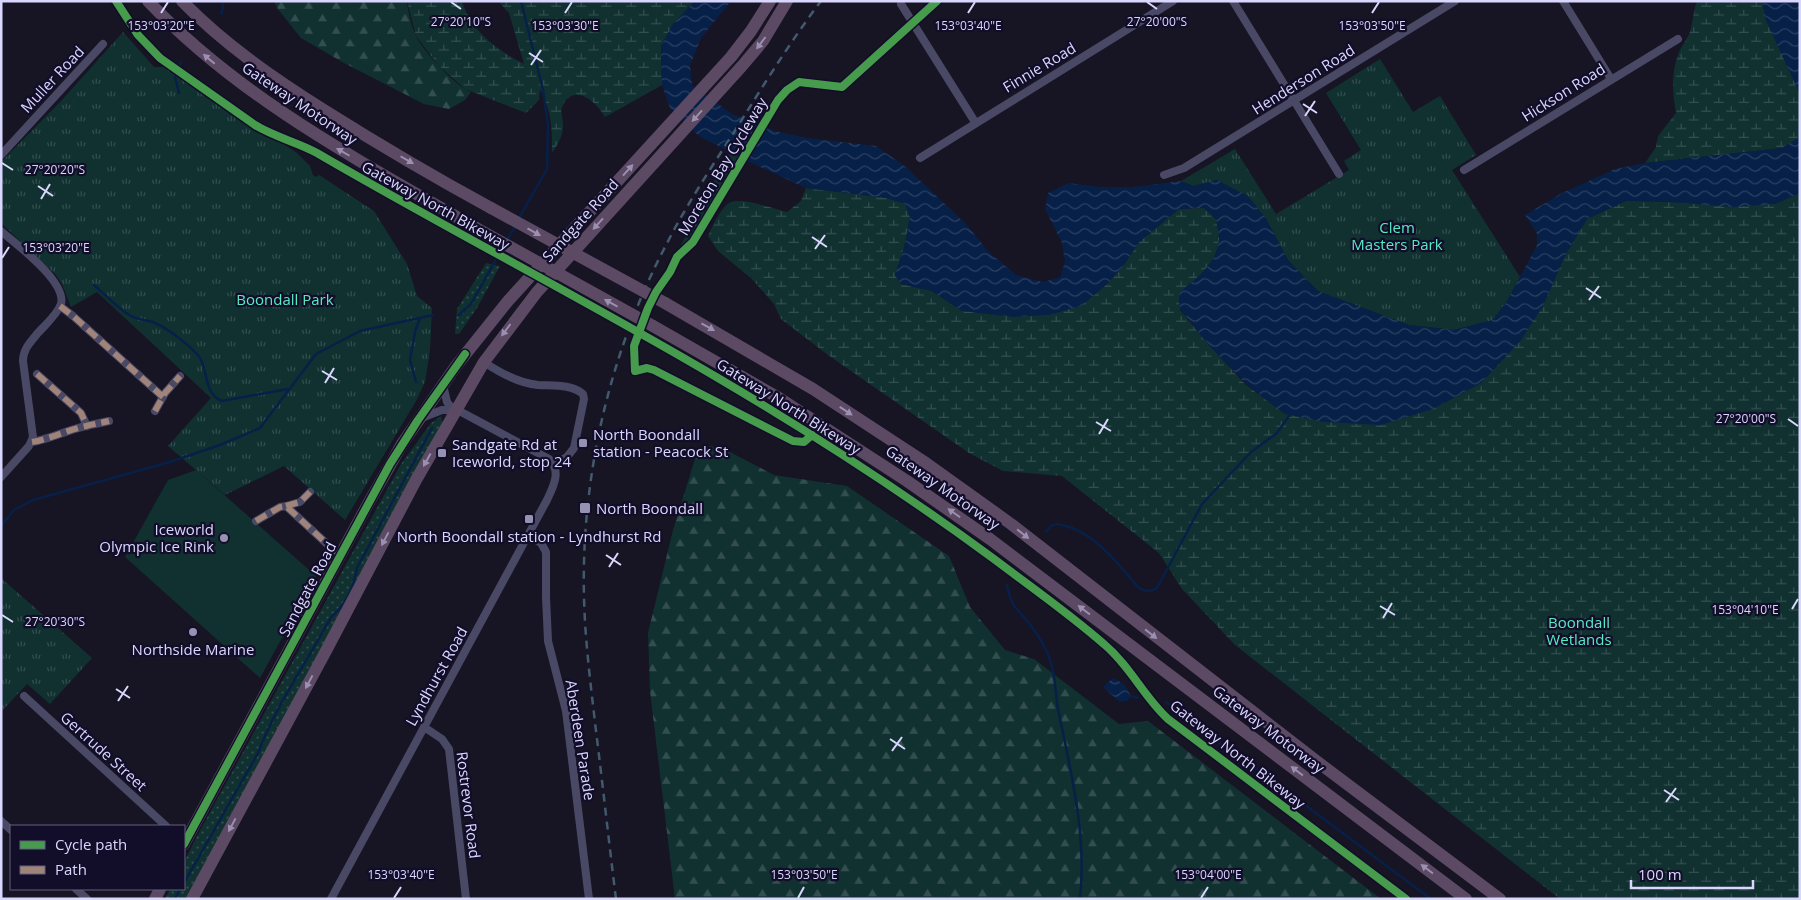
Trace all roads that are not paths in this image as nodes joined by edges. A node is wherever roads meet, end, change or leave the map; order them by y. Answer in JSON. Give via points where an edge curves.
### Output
{"nodes":[{"id":1,"x":148,"y":1,"type":"edge"},
{"id":2,"x":182,"y":1,"type":"edge"},
{"id":3,"x":770,"y":1,"type":"edge"},
{"id":4,"x":787,"y":1,"type":"edge"},
{"id":5,"x":937,"y":1,"type":"edge"},
{"id":6,"x":1173,"y":1,"type":"edge"},
{"id":7,"x":1233,"y":1,"type":"edge"},
{"id":8,"x":1455,"y":1,"type":"edge"},
{"id":9,"x":1563,"y":1,"type":"edge"},
{"id":10,"x":901,"y":4,"type":"dead end"},
{"id":11,"x":913,"y":22,"type":"junction"},
{"id":12,"x":1678,"y":39,"type":"dead end"},
{"id":13,"x":103,"y":44,"type":"dead end"},
{"id":14,"x":1611,"y":79,"type":"junction"},
{"id":15,"x":842,"y":86,"type":"dead end"},
{"id":16,"x":1294,"y":101,"type":"junction"},
{"id":17,"x":975,"y":122,"type":"junction"},
{"id":18,"x":1,"y":155,"type":"edge"},
{"id":19,"x":920,"y":158,"type":"dead end"},
{"id":20,"x":1464,"y":170,"type":"dead end"},
{"id":21,"x":1339,"y":174,"type":"dead end"},
{"id":22,"x":1164,"y":175,"type":"dead end"},
{"id":23,"x":1,"y":231,"type":"edge"},
{"id":24,"x":60,"y":306,"type":"junction"},
{"id":25,"x":484,"y":362,"type":"junction"},
{"id":26,"x":37,"y":374,"type":"dead end"},
{"id":27,"x":180,"y":376,"type":"dead end"},
{"id":28,"x":443,"y":384,"type":"junction"},
{"id":29,"x":163,"y":397,"type":"junction"},
{"id":30,"x":455,"y":410,"type":"junction"},
{"id":31,"x":154,"y":411,"type":"dead end"},
{"id":32,"x":418,"y":420,"type":"junction"},
{"id":33,"x":109,"y":421,"type":"dead end"},
{"id":34,"x":87,"y":426,"type":"junction"},
{"id":35,"x":32,"y":442,"type":"junction"},
{"id":36,"x":554,"y":464,"type":"junction"},
{"id":37,"x":1,"y":477,"type":"edge"},
{"id":38,"x":310,"y":492,"type":"dead end"},
{"id":39,"x":286,"y":506,"type":"junction"},
{"id":40,"x":256,"y":521,"type":"dead end"},
{"id":41,"x":528,"y":535,"type":"junction"},
{"id":42,"x":340,"y":556,"type":"junction"},
{"id":43,"x":24,"y":696,"type":"dead end"},
{"id":44,"x":424,"y":727,"type":"junction"},
{"id":45,"x":1,"y":820,"type":"edge"},
{"id":46,"x":165,"y":825,"type":"edge"},
{"id":47,"x":10,"y":829,"type":"edge"},
{"id":48,"x":185,"y":841,"type":"edge"},
{"id":49,"x":77,"y":890,"type":"edge"},
{"id":50,"x":87,"y":899,"type":"edge"},
{"id":51,"x":192,"y":899,"type":"edge"},
{"id":52,"x":331,"y":899,"type":"edge"},
{"id":53,"x":466,"y":899,"type":"edge"},
{"id":54,"x":589,"y":899,"type":"edge"},
{"id":55,"x":1466,"y":899,"type":"edge"},
{"id":56,"x":1500,"y":899,"type":"edge"}],
"edges":[{"from":55,"to":1,"type":"highway","name":"Gateway Motorway","one_way":true,"bridge":true,"via":[[990,539],[900,476],[779,398],[318,137],[208,58]]},
{"from":2,"to":56,"type":"highway","name":"Gateway Motorway","one_way":true,"bridge":true,"via":[[259,67],[371,140],[665,303],[813,390],[918,458],[995,513]]},
{"from":28,"to":3,"type":"highway","name":"Sandgate Road","one_way":true,"via":[[508,301],[704,88],[752,31]]},
{"from":4,"to":25,"type":"highway","name":"Sandgate Road","one_way":true,"via":[[763,41],[537,292]]},
{"from":5,"to":11,"type":"street"},
{"from":6,"to":17,"type":"street","name":"Finnie Road"},
{"from":7,"to":16,"type":"street"},
{"from":8,"to":16,"type":"street","name":"Henderson Road"},
{"from":9,"to":14,"type":"street"},
{"from":10,"to":11,"type":"street"},
{"from":11,"to":15,"type":"street"},
{"from":11,"to":17,"type":"street"},
{"from":12,"to":14,"type":"street","name":"Hickson Road"},
{"from":13,"to":18,"type":"street","name":"Muller Road"},
{"from":14,"to":20,"type":"street","name":"Hickson Road"},
{"from":16,"to":21,"type":"street"},
{"from":16,"to":22,"type":"street","name":"Henderson Road","via":[[1184,168]]},
{"from":17,"to":19,"type":"street","name":"Finnie Road"},
{"from":23,"to":24,"type":"street","via":[[51,277],[60,293]]},
{"from":24,"to":29,"type":"street"},
{"from":24,"to":35,"type":"street","via":[[24,351]]},
{"from":25,"to":30,"type":"highway","name":"Sandgate Road"},
{"from":25,"to":36,"type":"street","via":[[511,378],[538,385],[562,386],[583,394],[574,448]]},
{"from":26,"to":34,"type":"street","via":[[81,413]]},
{"from":27,"to":29,"type":"street"},
{"from":28,"to":30,"type":"street","via":[[447,402]]},
{"from":28,"to":32,"type":"highway","name":"Sandgate Road"},
{"from":29,"to":31,"type":"street"},
{"from":30,"to":32,"type":"street","via":[[442,410]]},
{"from":30,"to":36,"type":"street","via":[[545,456]]},
{"from":30,"to":51,"type":"highway","name":"Sandgate Road","one_way":true},
{"from":32,"to":42,"type":"highway","name":"Sandgate Road"},
{"from":33,"to":34,"type":"street"},
{"from":34,"to":35,"type":"street"},
{"from":35,"to":37,"type":"street"},
{"from":36,"to":41,"type":"street","name":"Lyndhurst Road","via":[[556,477],[552,488]]},
{"from":38,"to":39,"type":"street","via":[[300,502]]},
{"from":39,"to":40,"type":"street"},
{"from":39,"to":42,"type":"street"},
{"from":41,"to":44,"type":"street","name":"Lyndhurst Road"},
{"from":41,"to":54,"type":"street","name":"Aberdeen Parade","via":[[541,543],[546,552],[548,641],[566,711]]},
{"from":42,"to":48,"type":"highway","name":"Sandgate Road"},
{"from":43,"to":46,"type":"street","name":"Gertrude Street"},
{"from":44,"to":52,"type":"street","name":"Lyndhurst Road"},
{"from":44,"to":53,"type":"street","name":"Rostrevor Road","via":[[442,739],[449,749]]},
{"from":45,"to":47,"type":"street"},
{"from":49,"to":50,"type":"street"}]}
